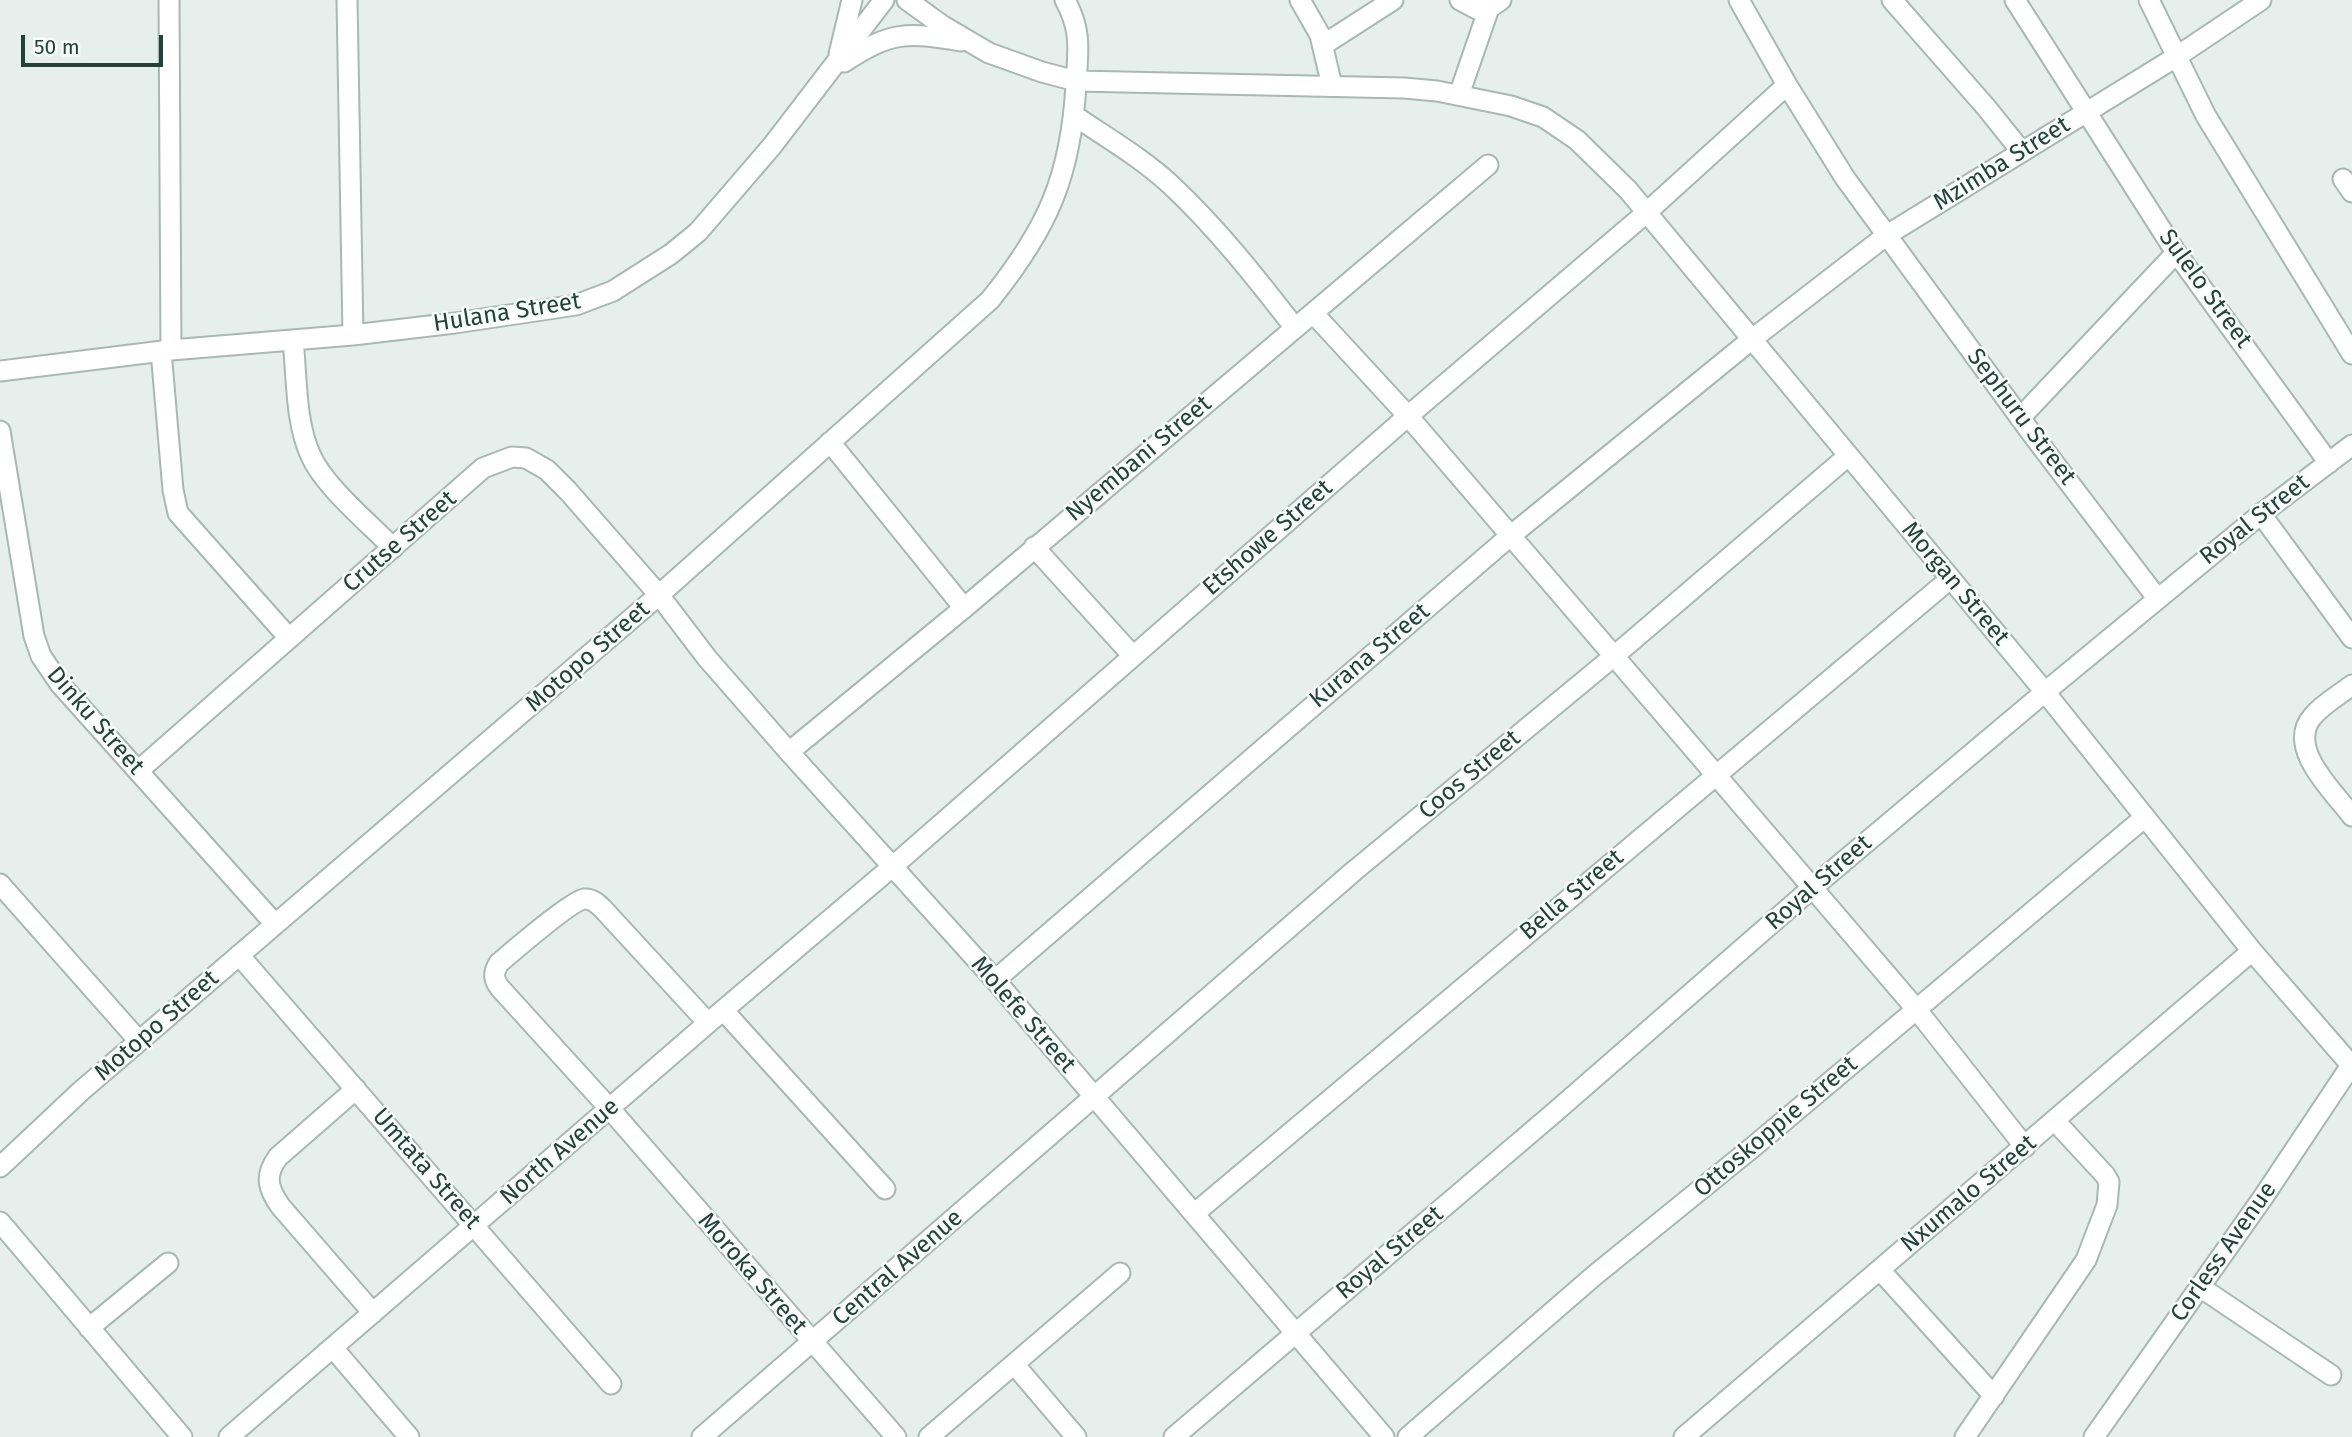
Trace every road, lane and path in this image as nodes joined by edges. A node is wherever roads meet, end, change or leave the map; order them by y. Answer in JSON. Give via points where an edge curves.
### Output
{"nodes":[{"id":1,"x":169,"y":0,"type":"edge"},
{"id":2,"x":347,"y":0,"type":"edge"},
{"id":3,"x":852,"y":0,"type":"edge"},
{"id":4,"x":884,"y":0,"type":"edge"},
{"id":5,"x":907,"y":0,"type":"edge"},
{"id":6,"x":1065,"y":0,"type":"edge"},
{"id":7,"x":1300,"y":0,"type":"edge"},
{"id":8,"x":1393,"y":0,"type":"edge"},
{"id":9,"x":1460,"y":0,"type":"edge"},
{"id":10,"x":1739,"y":0,"type":"edge"},
{"id":11,"x":1892,"y":0,"type":"edge"},
{"id":12,"x":2015,"y":0,"type":"edge"},
{"id":13,"x":2149,"y":0,"type":"edge"},
{"id":14,"x":2261,"y":0,"type":"edge"},
{"id":15,"x":1495,"y":4,"type":"edge"},
{"id":16,"x":969,"y":42,"type":"junction"},
{"id":17,"x":1323,"y":46,"type":"junction"},
{"id":18,"x":2176,"y":57,"type":"junction"},
{"id":19,"x":834,"y":67,"type":"junction"},
{"id":20,"x":1076,"y":81,"type":"junction"},
{"id":21,"x":1787,"y":85,"type":"junction"},
{"id":22,"x":1332,"y":86,"type":"junction"},
{"id":23,"x":1459,"y":95,"type":"junction"},
{"id":24,"x":2087,"y":111,"type":"junction"},
{"id":25,"x":1075,"y":116,"type":"junction"},
{"id":26,"x":2022,"y":152,"type":"junction"},
{"id":27,"x":1488,"y":165,"type":"dead end"},
{"id":28,"x":1646,"y":213,"type":"junction"},
{"id":29,"x":1886,"y":235,"type":"junction"},
{"id":30,"x":2176,"y":253,"type":"junction"},
{"id":31,"x":1313,"y":313,"type":"junction"},
{"id":32,"x":1295,"y":328,"type":"junction"},
{"id":33,"x":353,"y":335,"type":"junction"},
{"id":34,"x":293,"y":340,"type":"junction"},
{"id":35,"x":1751,"y":340,"type":"junction"},
{"id":36,"x":166,"y":350,"type":"junction"},
{"id":37,"x":2352,"y":354,"type":"edge"},
{"id":38,"x":0,"y":371,"type":"edge"},
{"id":39,"x":1408,"y":416,"type":"junction"},
{"id":40,"x":2020,"y":418,"type":"junction"},
{"id":41,"x":0,"y":431,"type":"edge"},
{"id":42,"x":830,"y":442,"type":"junction"},
{"id":43,"x":2352,"y":445,"type":"edge"},
{"id":44,"x":1848,"y":456,"type":"junction"},
{"id":45,"x":2329,"y":463,"type":"junction"},
{"id":46,"x":2260,"y":514,"type":"junction"},
{"id":47,"x":1509,"y":537,"type":"junction"},
{"id":48,"x":1034,"y":547,"type":"junction"},
{"id":49,"x":393,"y":548,"type":"junction"},
{"id":50,"x":1950,"y":579,"type":"junction"},
{"id":51,"x":659,"y":595,"type":"junction"},
{"id":52,"x":2157,"y":598,"type":"junction"},
{"id":53,"x":964,"y":608,"type":"junction"},
{"id":54,"x":289,"y":638,"type":"junction"},
{"id":55,"x":2352,"y":638,"type":"edge"},
{"id":56,"x":1133,"y":656,"type":"junction"},
{"id":57,"x":1613,"y":657,"type":"junction"},
{"id":58,"x":2352,"y":685,"type":"edge"},
{"id":59,"x":2045,"y":692,"type":"junction"},
{"id":60,"x":789,"y":752,"type":"junction"},
{"id":61,"x":138,"y":771,"type":"junction"},
{"id":62,"x":1716,"y":775,"type":"junction"},
{"id":63,"x":2352,"y":816,"type":"edge"},
{"id":64,"x":2145,"y":817,"type":"junction"},
{"id":65,"x":892,"y":867,"type":"junction"},
{"id":66,"x":0,"y":884,"type":"edge"},
{"id":67,"x":1812,"y":888,"type":"junction"},
{"id":68,"x":275,"y":924,"type":"junction"},
{"id":69,"x":2252,"y":951,"type":"junction"},
{"id":70,"x":239,"y":955,"type":"junction"},
{"id":71,"x":995,"y":980,"type":"junction"},
{"id":72,"x":723,"y":1010,"type":"junction"},
{"id":73,"x":1917,"y":1010,"type":"junction"},
{"id":74,"x":708,"y":1023,"type":"junction"},
{"id":75,"x":139,"y":1041,"type":"junction"},
{"id":76,"x":2352,"y":1065,"type":"edge"},
{"id":77,"x":356,"y":1088,"type":"junction"},
{"id":78,"x":1094,"y":1098,"type":"junction"},
{"id":79,"x":610,"y":1109,"type":"junction"},
{"id":80,"x":2055,"y":1121,"type":"junction"},
{"id":81,"x":2025,"y":1147,"type":"junction"},
{"id":82,"x":2,"y":1162,"type":"edge"},
{"id":83,"x":885,"y":1189,"type":"dead end"},
{"id":84,"x":1195,"y":1213,"type":"junction"},
{"id":85,"x":0,"y":1222,"type":"edge"},
{"id":86,"x":476,"y":1225,"type":"junction"},
{"id":87,"x":168,"y":1263,"type":"dead end"},
{"id":88,"x":1880,"y":1270,"type":"junction"},
{"id":89,"x":1120,"y":1273,"type":"dead end"},
{"id":90,"x":2200,"y":1287,"type":"junction"},
{"id":91,"x":373,"y":1313,"type":"junction"},
{"id":92,"x":89,"y":1328,"type":"junction"},
{"id":93,"x":1296,"y":1333,"type":"junction"},
{"id":94,"x":812,"y":1342,"type":"junction"},
{"id":95,"x":332,"y":1348,"type":"junction"},
{"id":96,"x":1014,"y":1364,"type":"junction"},
{"id":97,"x":2330,"y":1375,"type":"dead end"},
{"id":98,"x":611,"y":1384,"type":"dead end"},
{"id":99,"x":1994,"y":1396,"type":"junction"},
{"id":100,"x":182,"y":1437,"type":"edge"},
{"id":101,"x":229,"y":1437,"type":"edge"},
{"id":102,"x":409,"y":1437,"type":"edge"},
{"id":103,"x":702,"y":1437,"type":"edge"},
{"id":104,"x":896,"y":1437,"type":"edge"},
{"id":105,"x":929,"y":1437,"type":"edge"},
{"id":106,"x":1076,"y":1437,"type":"edge"},
{"id":107,"x":1174,"y":1437,"type":"edge"},
{"id":108,"x":1384,"y":1437,"type":"edge"},
{"id":109,"x":1408,"y":1437,"type":"edge"},
{"id":110,"x":1684,"y":1437,"type":"edge"},
{"id":111,"x":1965,"y":1437,"type":"edge"},
{"id":112,"x":2094,"y":1437,"type":"edge"}],
"edges":[{"from":1,"to":36,"type":"street"},
{"from":2,"to":33,"type":"street"},
{"from":3,"to":19,"type":"street"},
{"from":4,"to":19,"type":"street","name":"Hulana Street"},
{"from":5,"to":16,"type":"street"},
{"from":6,"to":20,"type":"street","name":"Motopo Street","via":[[1078,33]]},
{"from":7,"to":17,"type":"street"},
{"from":8,"to":17,"type":"street"},
{"from":9,"to":15,"type":"street","via":[[1477,9]]},
{"from":10,"to":21,"type":"street","name":"Sephuru Street"},
{"from":11,"to":26,"type":"street"},
{"from":12,"to":24,"type":"street","name":"Sulelo Street"},
{"from":13,"to":18,"type":"street"},
{"from":14,"to":18,"type":"street","name":"Mzimba Street"},
{"from":15,"to":23,"type":"street"},
{"from":16,"to":19,"type":"street","via":[[900,35],[873,44]]},
{"from":16,"to":20,"type":"street","name":"Morgan Street","via":[[1001,58]]},
{"from":17,"to":22,"type":"street"},
{"from":18,"to":24,"type":"street","name":"Mzimba Street"},
{"from":18,"to":37,"type":"street","via":[[2206,116]]},
{"from":19,"to":33,"type":"street","name":"Hulana Street","via":[[698,232],[613,291],[576,305]]},
{"from":20,"to":22,"type":"street","name":"Morgan Street"},
{"from":20,"to":25,"type":"street","name":"Motopo Street"},
{"from":21,"to":28,"type":"street","name":"Etshowe Street"},
{"from":21,"to":29,"type":"street","name":"Sephuru Street"},
{"from":22,"to":23,"type":"street","name":"Morgan Street"},
{"from":23,"to":28,"type":"street","name":"Morgan Street","via":[[1543,117],[1600,160]]},
{"from":24,"to":26,"type":"street","name":"Mzimba Street"},
{"from":24,"to":30,"type":"street","name":"Sulelo Street"},
{"from":25,"to":32,"type":"street","via":[[1172,186]]},
{"from":25,"to":42,"type":"street","name":"Motopo Street","via":[[1058,191],[1016,267],[990,300]]},
{"from":26,"to":29,"type":"street","name":"Mzimba Street"},
{"from":27,"to":31,"type":"street","name":"Nyembani Street"},
{"from":28,"to":35,"type":"street","name":"Morgan Street"},
{"from":28,"to":39,"type":"street","name":"Etshowe Street"},
{"from":29,"to":35,"type":"street","name":"Mzimba Street"},
{"from":29,"to":40,"type":"street","name":"Sephuru Street"},
{"from":30,"to":40,"type":"street"},
{"from":30,"to":45,"type":"street","name":"Sulelo Street"},
{"from":31,"to":32,"type":"street","name":"Nyembani Street"},
{"from":31,"to":39,"type":"street"},
{"from":32,"to":48,"type":"street","name":"Nyembani Street"},
{"from":33,"to":34,"type":"street","name":"Hulana Street"},
{"from":34,"to":36,"type":"street","name":"Hulana Street"},
{"from":34,"to":49,"type":"street","via":[[301,417],[312,459],[329,483]]},
{"from":35,"to":44,"type":"street","name":"Morgan Street"},
{"from":35,"to":47,"type":"street","name":"Kurana Street"},
{"from":36,"to":38,"type":"street","name":"Hulana Street"},
{"from":36,"to":54,"type":"street","via":[[178,513]]},
{"from":39,"to":47,"type":"street"},
{"from":39,"to":56,"type":"street","name":"Etshowe Street"},
{"from":40,"to":52,"type":"street","name":"Sephuru Street"},
{"from":41,"to":61,"type":"street","name":"Dinku Street","via":[[36,645],[60,684]]},
{"from":42,"to":51,"type":"street","name":"Motopo Street"},
{"from":42,"to":53,"type":"street"},
{"from":43,"to":45,"type":"street","name":"Royal Street"},
{"from":44,"to":50,"type":"street","name":"Morgan Street"},
{"from":44,"to":57,"type":"street","name":"Coos Street"},
{"from":45,"to":46,"type":"street","name":"Royal Street"},
{"from":46,"to":52,"type":"street","name":"Royal Street"},
{"from":46,"to":55,"type":"street"},
{"from":47,"to":57,"type":"street"},
{"from":47,"to":71,"type":"street","name":"Kurana Street"},
{"from":48,"to":53,"type":"street","name":"Nyembani Street"},
{"from":48,"to":56,"type":"street"},
{"from":49,"to":51,"type":"street","name":"Crutse Street","via":[[483,468],[512,457],[526,458],[554,477]]},
{"from":49,"to":54,"type":"street","name":"Crutse Street"},
{"from":50,"to":59,"type":"street","name":"Morgan Street"},
{"from":50,"to":62,"type":"street","name":"Bella Street"},
{"from":51,"to":60,"type":"street","name":"Molefe Street"},
{"from":51,"to":68,"type":"street","name":"Motopo Street"},
{"from":52,"to":59,"type":"street","name":"Royal Street"},
{"from":53,"to":60,"type":"street","name":"Nyembani Street"},
{"from":54,"to":61,"type":"street","name":"Crutse Street"},
{"from":56,"to":65,"type":"street","name":"Etshowe Street"},
{"from":57,"to":62,"type":"street"},
{"from":57,"to":78,"type":"street","name":"Coos Street","via":[[1354,871]]},
{"from":58,"to":63,"type":"street","via":[[2311,718],[2303,736],[2312,765]]},
{"from":59,"to":64,"type":"street","name":"Morgan Street"},
{"from":59,"to":67,"type":"street","name":"Royal Street"},
{"from":60,"to":65,"type":"street","name":"Molefe Street"},
{"from":61,"to":68,"type":"street","name":"Dinku Street"},
{"from":62,"to":67,"type":"street"},
{"from":62,"to":84,"type":"street","name":"Bella Street"},
{"from":64,"to":69,"type":"street","name":"Morgan Street"},
{"from":64,"to":73,"type":"street","name":"Ottoskoppie Street"},
{"from":65,"to":71,"type":"street","name":"Molefe Street"},
{"from":65,"to":72,"type":"street","name":"North Avenue"},
{"from":66,"to":75,"type":"street"},
{"from":67,"to":73,"type":"street"},
{"from":67,"to":93,"type":"street","name":"Royal Street"},
{"from":68,"to":70,"type":"street","name":"Motopo Street"},
{"from":69,"to":76,"type":"street","name":"Morgan Street"},
{"from":69,"to":80,"type":"street","name":"Nxumalo Street"},
{"from":70,"to":75,"type":"street","name":"Motopo Street"},
{"from":70,"to":77,"type":"street","name":"Umtata Street"},
{"from":71,"to":78,"type":"street","name":"Molefe Street"},
{"from":72,"to":74,"type":"street","name":"North Avenue"},
{"from":72,"to":83,"type":"street"},
{"from":73,"to":81,"type":"street"},
{"from":73,"to":109,"type":"street","name":"Ottoskoppie Street","via":[[1595,1275]]},
{"from":74,"to":79,"type":"street","name":"North Avenue"},
{"from":74,"to":79,"type":"street","name":"Moroka Street","via":[[590,900],[579,901],[499,962],[494,975],[500,988]]},
{"from":75,"to":82,"type":"street","name":"Motopo Street"},
{"from":76,"to":90,"type":"street","name":"Corless Avenue"},
{"from":77,"to":86,"type":"street","name":"Umtata Street"},
{"from":77,"to":91,"type":"street","via":[[278,1157],[267,1180],[281,1207]]},
{"from":78,"to":84,"type":"street","name":"Molefe Street"},
{"from":78,"to":94,"type":"street","name":"Central Avenue"},
{"from":79,"to":86,"type":"street","name":"North Avenue"},
{"from":79,"to":94,"type":"street","name":"Moroka Street"},
{"from":80,"to":81,"type":"street","name":"Nxumalo Street"},
{"from":80,"to":99,"type":"street","via":[[2105,1175],[2109,1182],[2107,1205],[2086,1260]]},
{"from":81,"to":88,"type":"street","name":"Nxumalo Street"},
{"from":84,"to":93,"type":"street","name":"Molefe Street"},
{"from":85,"to":92,"type":"street"},
{"from":86,"to":91,"type":"street","name":"North Avenue"},
{"from":86,"to":98,"type":"street","name":"Umtata Street"},
{"from":87,"to":92,"type":"street"},
{"from":88,"to":99,"type":"street"},
{"from":88,"to":110,"type":"street","name":"Nxumalo Street"},
{"from":89,"to":96,"type":"street"},
{"from":90,"to":97,"type":"street"},
{"from":90,"to":112,"type":"street","name":"Corless Avenue"},
{"from":91,"to":95,"type":"street","name":"North Avenue"},
{"from":92,"to":100,"type":"street"},
{"from":93,"to":107,"type":"street","name":"Royal Street"},
{"from":93,"to":108,"type":"street","name":"Molefe Street"},
{"from":94,"to":103,"type":"street","name":"Central Avenue"},
{"from":94,"to":104,"type":"street","name":"Moroka Street"},
{"from":95,"to":101,"type":"street","name":"North Avenue"},
{"from":95,"to":102,"type":"street"},
{"from":96,"to":105,"type":"street"},
{"from":96,"to":106,"type":"street"},
{"from":99,"to":111,"type":"street"}]}
